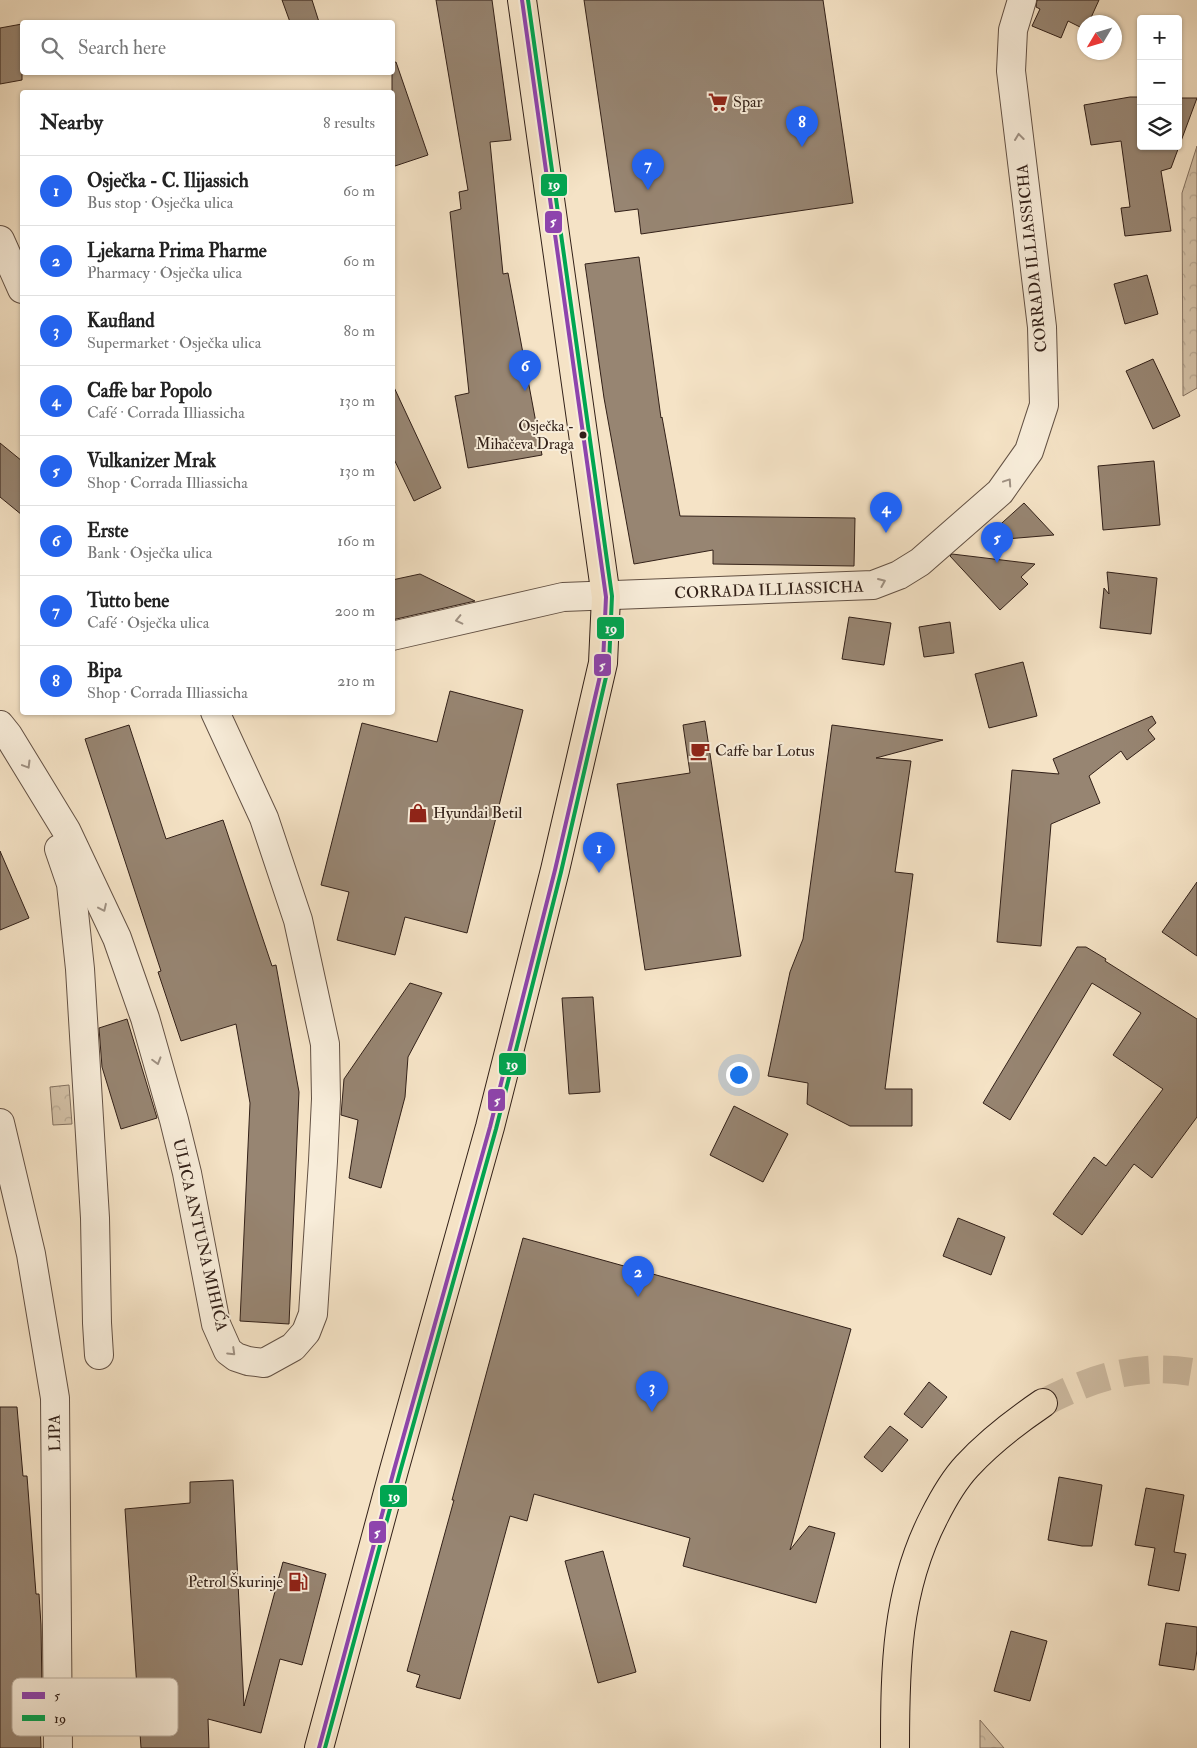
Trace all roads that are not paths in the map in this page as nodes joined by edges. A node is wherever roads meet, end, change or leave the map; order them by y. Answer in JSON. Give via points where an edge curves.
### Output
{"nodes":[{"id":1,"x":522,"y":0,"type":"edge"},
{"id":2,"x":1022,"y":0,"type":"edge"},
{"id":3,"x":0,"y":240,"type":"edge"},
{"id":4,"x":20,"y":285,"type":"edge"},
{"id":5,"x":606,"y":597,"type":"junction"},
{"id":6,"x":395,"y":635,"type":"edge"},
{"id":7,"x":216,"y":715,"type":"edge"},
{"id":8,"x":0,"y":725,"type":"edge"},
{"id":9,"x":66,"y":830,"type":"junction"},
{"id":10,"x":0,"y":1123,"type":"edge"},
{"id":11,"x":99,"y":1355,"type":"dead end"},
{"id":12,"x":1043,"y":1403,"type":"tunnel mouth"},
{"id":13,"x":57,"y":1678,"type":"edge"},
{"id":14,"x":319,"y":1748,"type":"edge"},
{"id":15,"x":895,"y":1748,"type":"edge"}],
"edges":[{"from":1,"to":5,"type":"main road"},
{"from":5,"to":2,"type":"street","name":"CORRADA ILLIASSICHA","one_way":true,"via":[[873,586],[900,575],[924,559],[1000,492],[1029,450],[1044,405],[1042,327],[1011,70],[1013,30]]},
{"from":3,"to":4,"type":"street"},
{"from":5,"to":6,"type":"street","name":"CORRADA ILLIASSICHA","one_way":true,"via":[[563,597]]},
{"from":5,"to":14,"type":"main road","via":[[603,663],[553,879],[490,1127]]},
{"from":9,"to":7,"type":"street","name":"ULICA ANTUNA MIHIĆA","one_way":true,"via":[[117,938],[145,1018],[187,1173],[216,1324],[228,1351],[236,1357],[264,1363],[294,1347],[306,1332],[313,1314],[326,1099],[325,1044],[295,911],[264,818]]},
{"from":8,"to":9,"type":"street","name":"ULICA ANTUNA MIHIĆA","one_way":true},
{"from":9,"to":11,"type":"street","via":[[56,842],[71,884],[80,969],[95,1218]]},
{"from":10,"to":13,"type":"street","name":"LIPA","via":[[31,1254],[55,1398]]},
{"from":12,"to":15,"type":"main road","via":[[992,1440],[966,1467],[945,1495],[929,1527],[911,1576],[898,1636]]}]}
